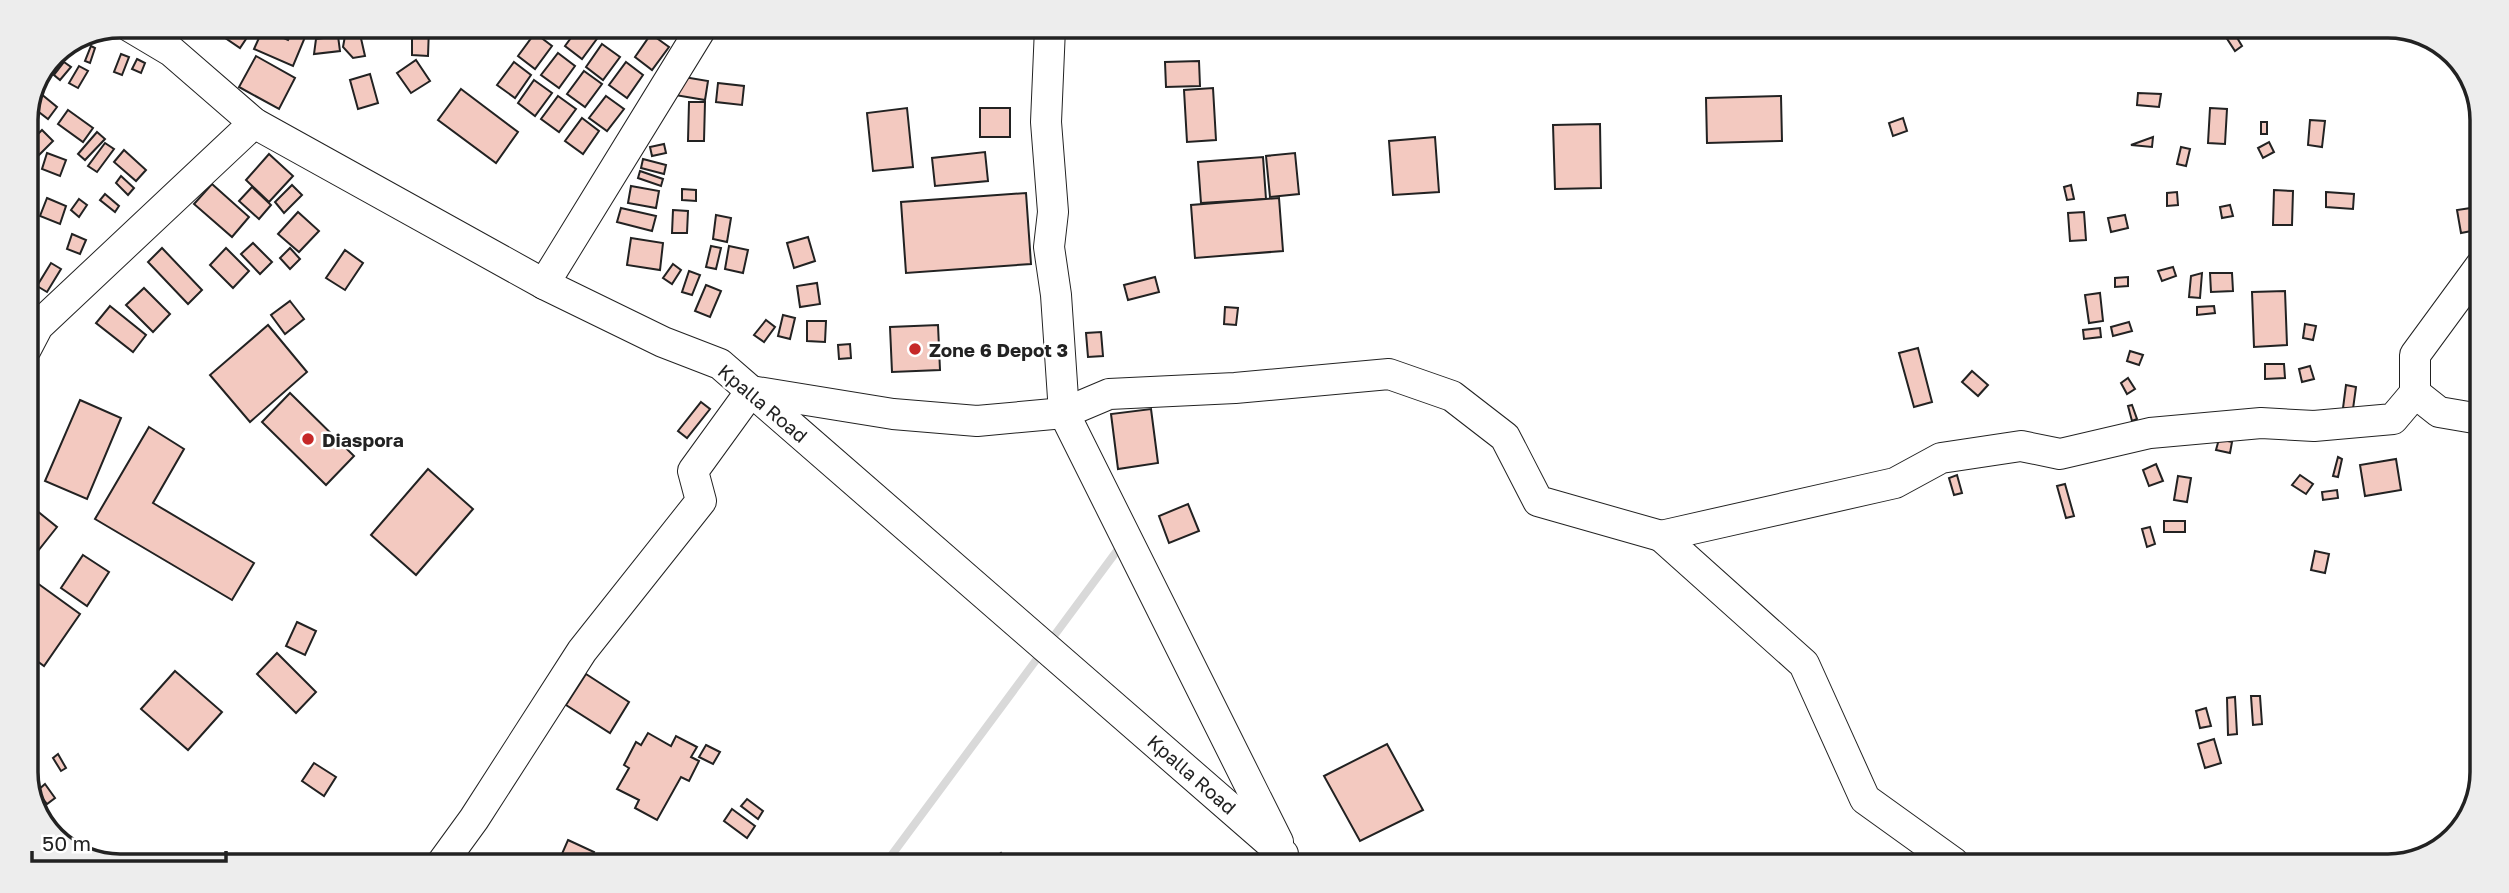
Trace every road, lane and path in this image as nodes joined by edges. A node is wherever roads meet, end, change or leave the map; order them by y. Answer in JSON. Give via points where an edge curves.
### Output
{"nodes":[{"id":1,"x":149,"y":38,"type":"edge"},
{"id":2,"x":695,"y":38,"type":"edge"},
{"id":3,"x":1050,"y":38,"type":"edge"},
{"id":4,"x":254,"y":123,"type":"junction"},
{"id":5,"x":2470,"y":281,"type":"edge"},
{"id":6,"x":544,"y":284,"type":"junction"},
{"id":7,"x":38,"y":326,"type":"edge"},
{"id":8,"x":751,"y":391,"type":"junction"},
{"id":9,"x":2415,"y":393,"type":"junction"},
{"id":10,"x":1065,"y":413,"type":"junction"},
{"id":11,"x":2470,"y":417,"type":"edge"},
{"id":12,"x":1661,"y":537,"type":"junction"},
{"id":13,"x":449,"y":854,"type":"edge"},
{"id":14,"x":1280,"y":854,"type":"edge"},
{"id":15,"x":1284,"y":854,"type":"edge"},
{"id":16,"x":1941,"y":854,"type":"edge"}],
"edges":[{"from":1,"to":4,"type":"street","name":"Kpalla Road","via":[[171,51]]},
{"from":2,"to":6,"type":"street"},
{"from":3,"to":10,"type":"street","via":[[1046,122],[1053,212],[1049,247]]},
{"from":4,"to":6,"type":"street","name":"Kpalla Road"},
{"from":4,"to":7,"type":"street"},
{"from":5,"to":9,"type":"street","via":[[2414,355]]},
{"from":6,"to":8,"type":"street","name":"Kpalla Road","via":[[663,342],[720,364]]},
{"from":8,"to":10,"type":"street","via":[[893,414],[976,421]]},
{"from":8,"to":13,"type":"street","via":[[693,471],[701,501],[582,651]]},
{"from":8,"to":14,"type":"street","name":"Kpalla Road"},
{"from":9,"to":11,"type":"street","via":[[2439,412]]},
{"from":9,"to":12,"type":"street","via":[[2393,419],[2314,426],[2261,423],[2150,433],[2060,454],[2021,446],[1941,458],[1895,483]]},
{"from":10,"to":12,"type":"street","via":[[1109,394],[1389,374],[1452,397],[1505,437],[1538,501]]},
{"from":10,"to":15,"type":"street"},
{"from":12,"to":16,"type":"street","via":[[1804,664],[1865,799]]}]}
